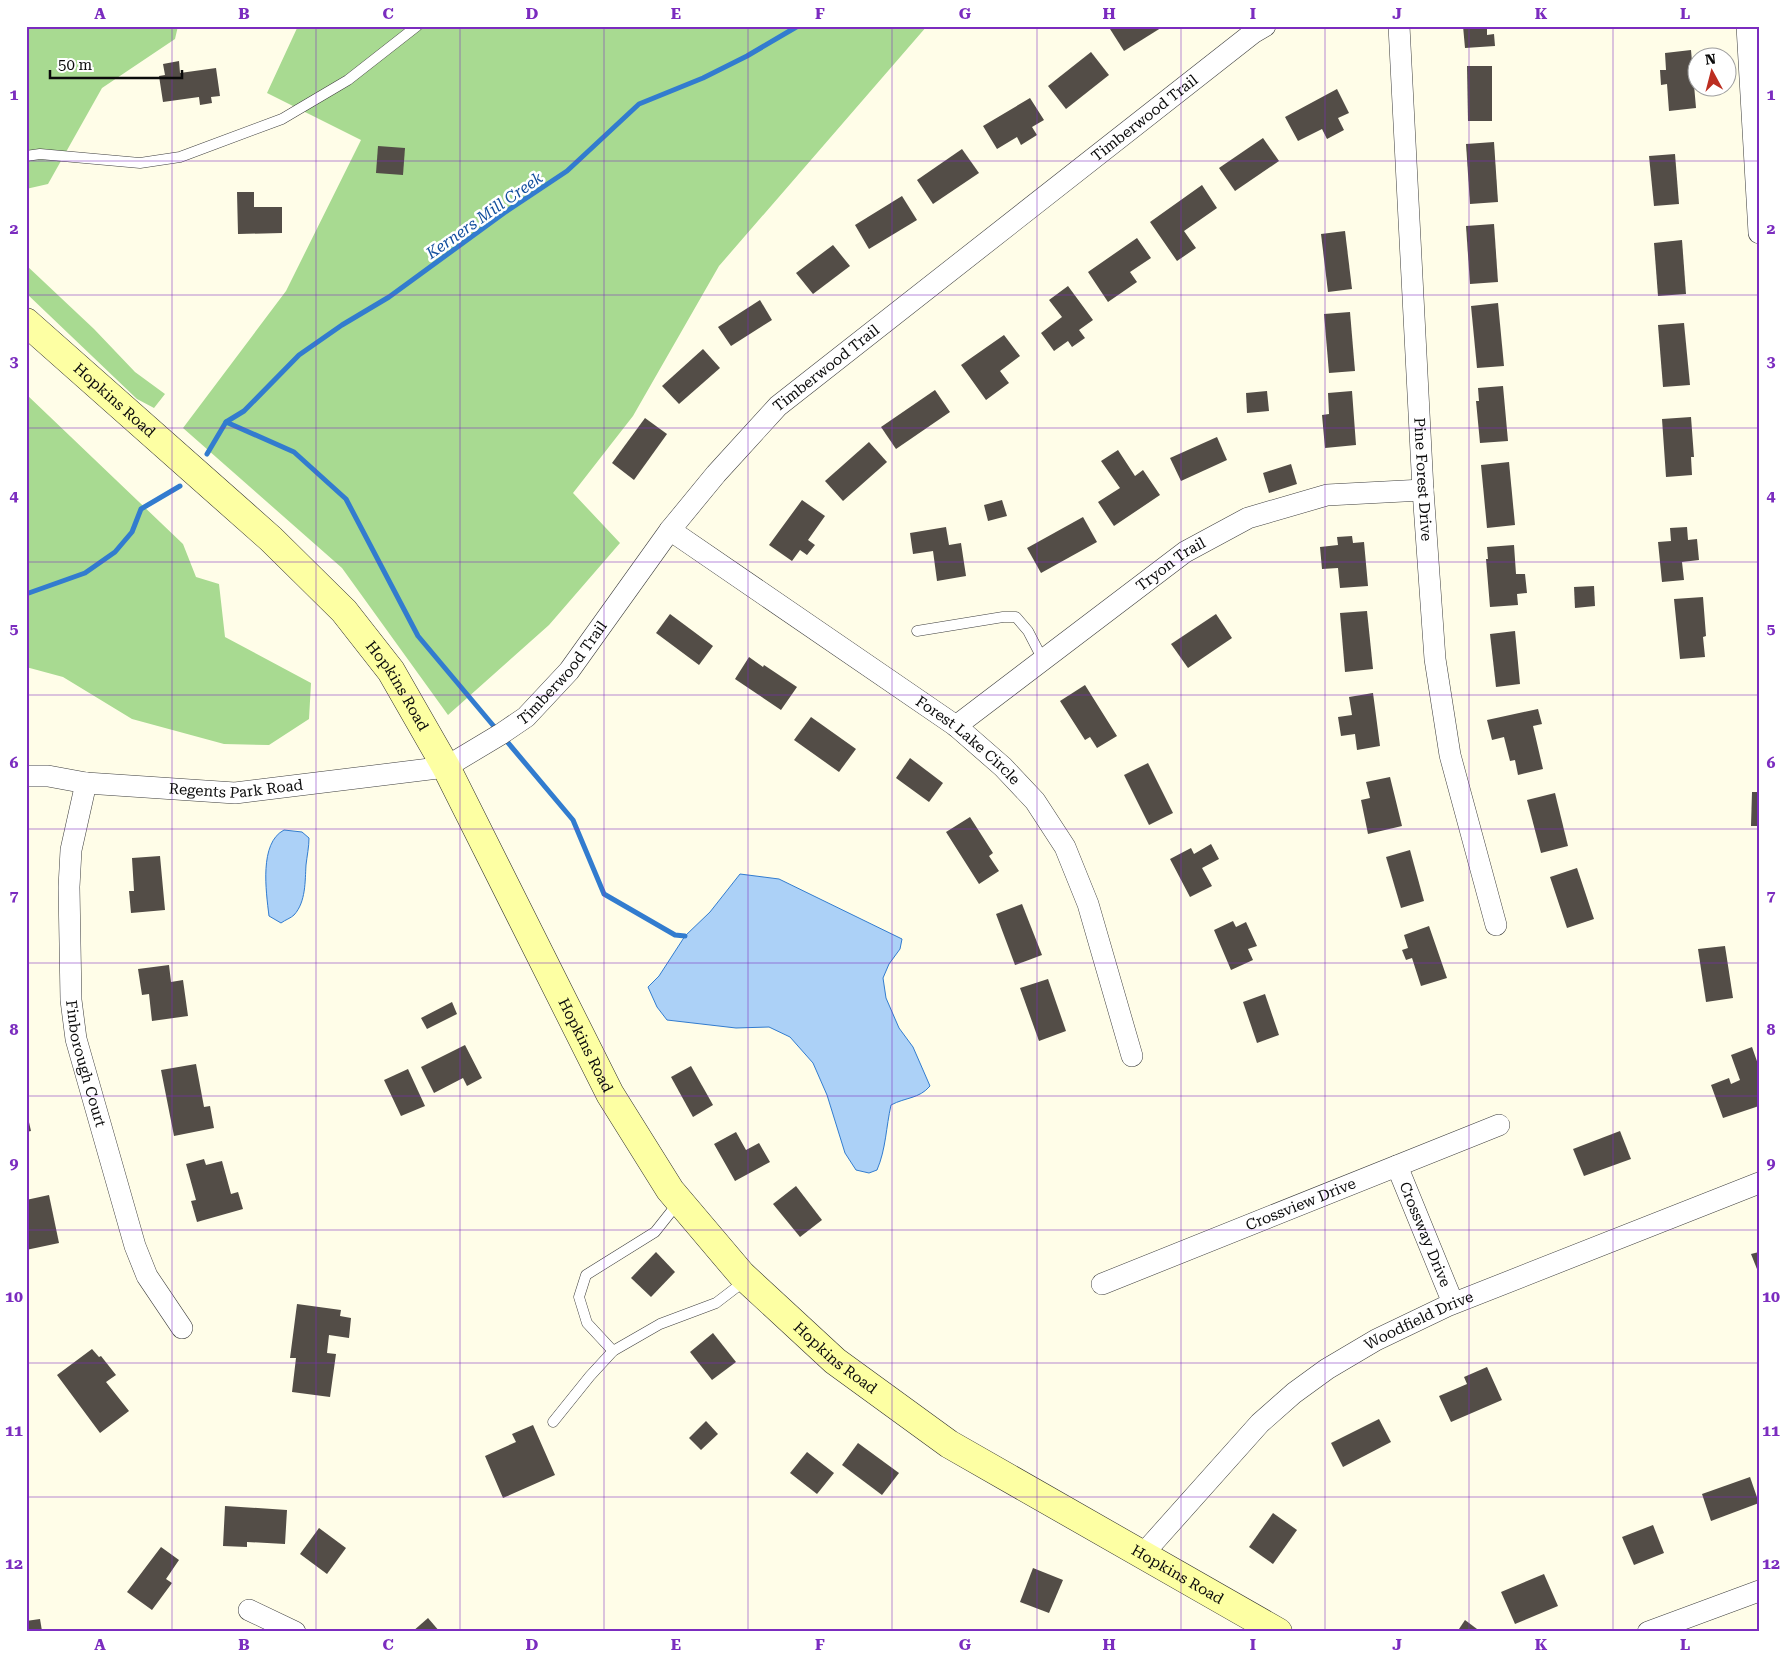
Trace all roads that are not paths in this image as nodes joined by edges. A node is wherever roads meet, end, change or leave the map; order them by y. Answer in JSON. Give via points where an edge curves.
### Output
{"nodes":[{"id":1,"x":417,"y":26,"type":"edge"},
{"id":2,"x":1265,"y":26,"type":"edge"},
{"id":3,"x":1399,"y":26,"type":"edge"},
{"id":4,"x":1747,"y":26,"type":"edge"},
{"id":5,"x":26,"y":156,"type":"edge"},
{"id":6,"x":1759,"y":233,"type":"edge"},
{"id":7,"x":26,"y":322,"type":"edge"},
{"id":8,"x":1423,"y":490,"type":"junction"},
{"id":9,"x":670,"y":530,"type":"junction"},
{"id":10,"x":917,"y":631,"type":"dead end"},
{"id":11,"x":1043,"y":660,"type":"junction"},
{"id":12,"x":956,"y":726,"type":"junction"},
{"id":13,"x":446,"y":767,"type":"junction"},
{"id":14,"x":26,"y":776,"type":"edge"},
{"id":15,"x":86,"y":783,"type":"junction"},
{"id":16,"x":1496,"y":925,"type":"dead end"},
{"id":17,"x":1132,"y":1056,"type":"dead end"},
{"id":18,"x":1499,"y":1126,"type":"dead end"},
{"id":19,"x":1397,"y":1166,"type":"junction"},
{"id":20,"x":1759,"y":1183,"type":"edge"},
{"id":21,"x":679,"y":1201,"type":"junction"},
{"id":22,"x":746,"y":1280,"type":"junction"},
{"id":23,"x":1102,"y":1284,"type":"dead end"},
{"id":24,"x":1453,"y":1304,"type":"junction"},
{"id":25,"x":182,"y":1328,"type":"dead end"},
{"id":26,"x":613,"y":1351,"type":"junction"},
{"id":27,"x":553,"y":1422,"type":"dead end"},
{"id":28,"x":1143,"y":1554,"type":"junction"},
{"id":29,"x":1759,"y":1590,"type":"edge"},
{"id":30,"x":249,"y":1610,"type":"dead end"},
{"id":31,"x":295,"y":1632,"type":"edge"},
{"id":32,"x":1278,"y":1632,"type":"edge"},
{"id":33,"x":1648,"y":1632,"type":"edge"}],
"edges":[{"from":1,"to":5,"type":"lane","via":[[348,80],[282,119],[180,157],[140,164],[49,155]]},
{"from":2,"to":9,"type":"street","name":"Timberwood Trail","via":[[778,406]]},
{"from":3,"to":8,"type":"street","name":"Pine Forest Drive"},
{"from":4,"to":6,"type":"street"},
{"from":7,"to":13,"type":"main road","name":"Hopkins Road","via":[[272,540],[344,611],[390,671]]},
{"from":8,"to":11,"type":"street","name":"Tryon Trail","via":[[1327,495],[1248,518],[1184,552]]},
{"from":8,"to":16,"type":"street","name":"Pine Forest Drive","via":[[1434,659],[1450,755]]},
{"from":9,"to":12,"type":"street","name":"Forest Lake Circle"},
{"from":9,"to":13,"type":"street","name":"Timberwood Trail","via":[[569,671],[526,716]]},
{"from":10,"to":11,"type":"lane","via":[[1016,617],[1028,631]]},
{"from":11,"to":12,"type":"street","name":"Tryon Trail"},
{"from":12,"to":17,"type":"street","name":"Forest Lake Circle","via":[[1035,801],[1065,847],[1088,904]]},
{"from":13,"to":15,"type":"street","name":"Regents Park Road","via":[[235,793]]},
{"from":13,"to":21,"type":"main road","name":"Hopkins Road","via":[[610,1094]]},
{"from":14,"to":15,"type":"street","name":"Regents Park Road","via":[[48,776]]},
{"from":15,"to":25,"type":"street","name":"Finborough Court","via":[[71,850],[69,887],[71,1000],[76,1039],[135,1246],[147,1276]]},
{"from":18,"to":19,"type":"street","name":"Crossview Drive"},
{"from":19,"to":23,"type":"street","name":"Crossview Drive"},
{"from":19,"to":24,"type":"street","name":"Crossway Drive"},
{"from":20,"to":24,"type":"street","name":"Woodfield Drive"},
{"from":21,"to":22,"type":"main road","name":"Hopkins Road"},
{"from":21,"to":26,"type":"lane","via":[[654,1232],[586,1275],[579,1297],[587,1323]]},
{"from":22,"to":26,"type":"lane","via":[[716,1303],[660,1324]]},
{"from":22,"to":28,"type":"main road","name":"Hopkins Road","via":[[835,1361],[949,1444]]},
{"from":24,"to":28,"type":"street","name":"Woodfield Drive","via":[[1376,1340],[1294,1393],[1260,1424]]},
{"from":26,"to":27,"type":"lane"},
{"from":28,"to":32,"type":"main road","name":"Hopkins Road"},
{"from":29,"to":33,"type":"street"},
{"from":30,"to":31,"type":"street"}]}
